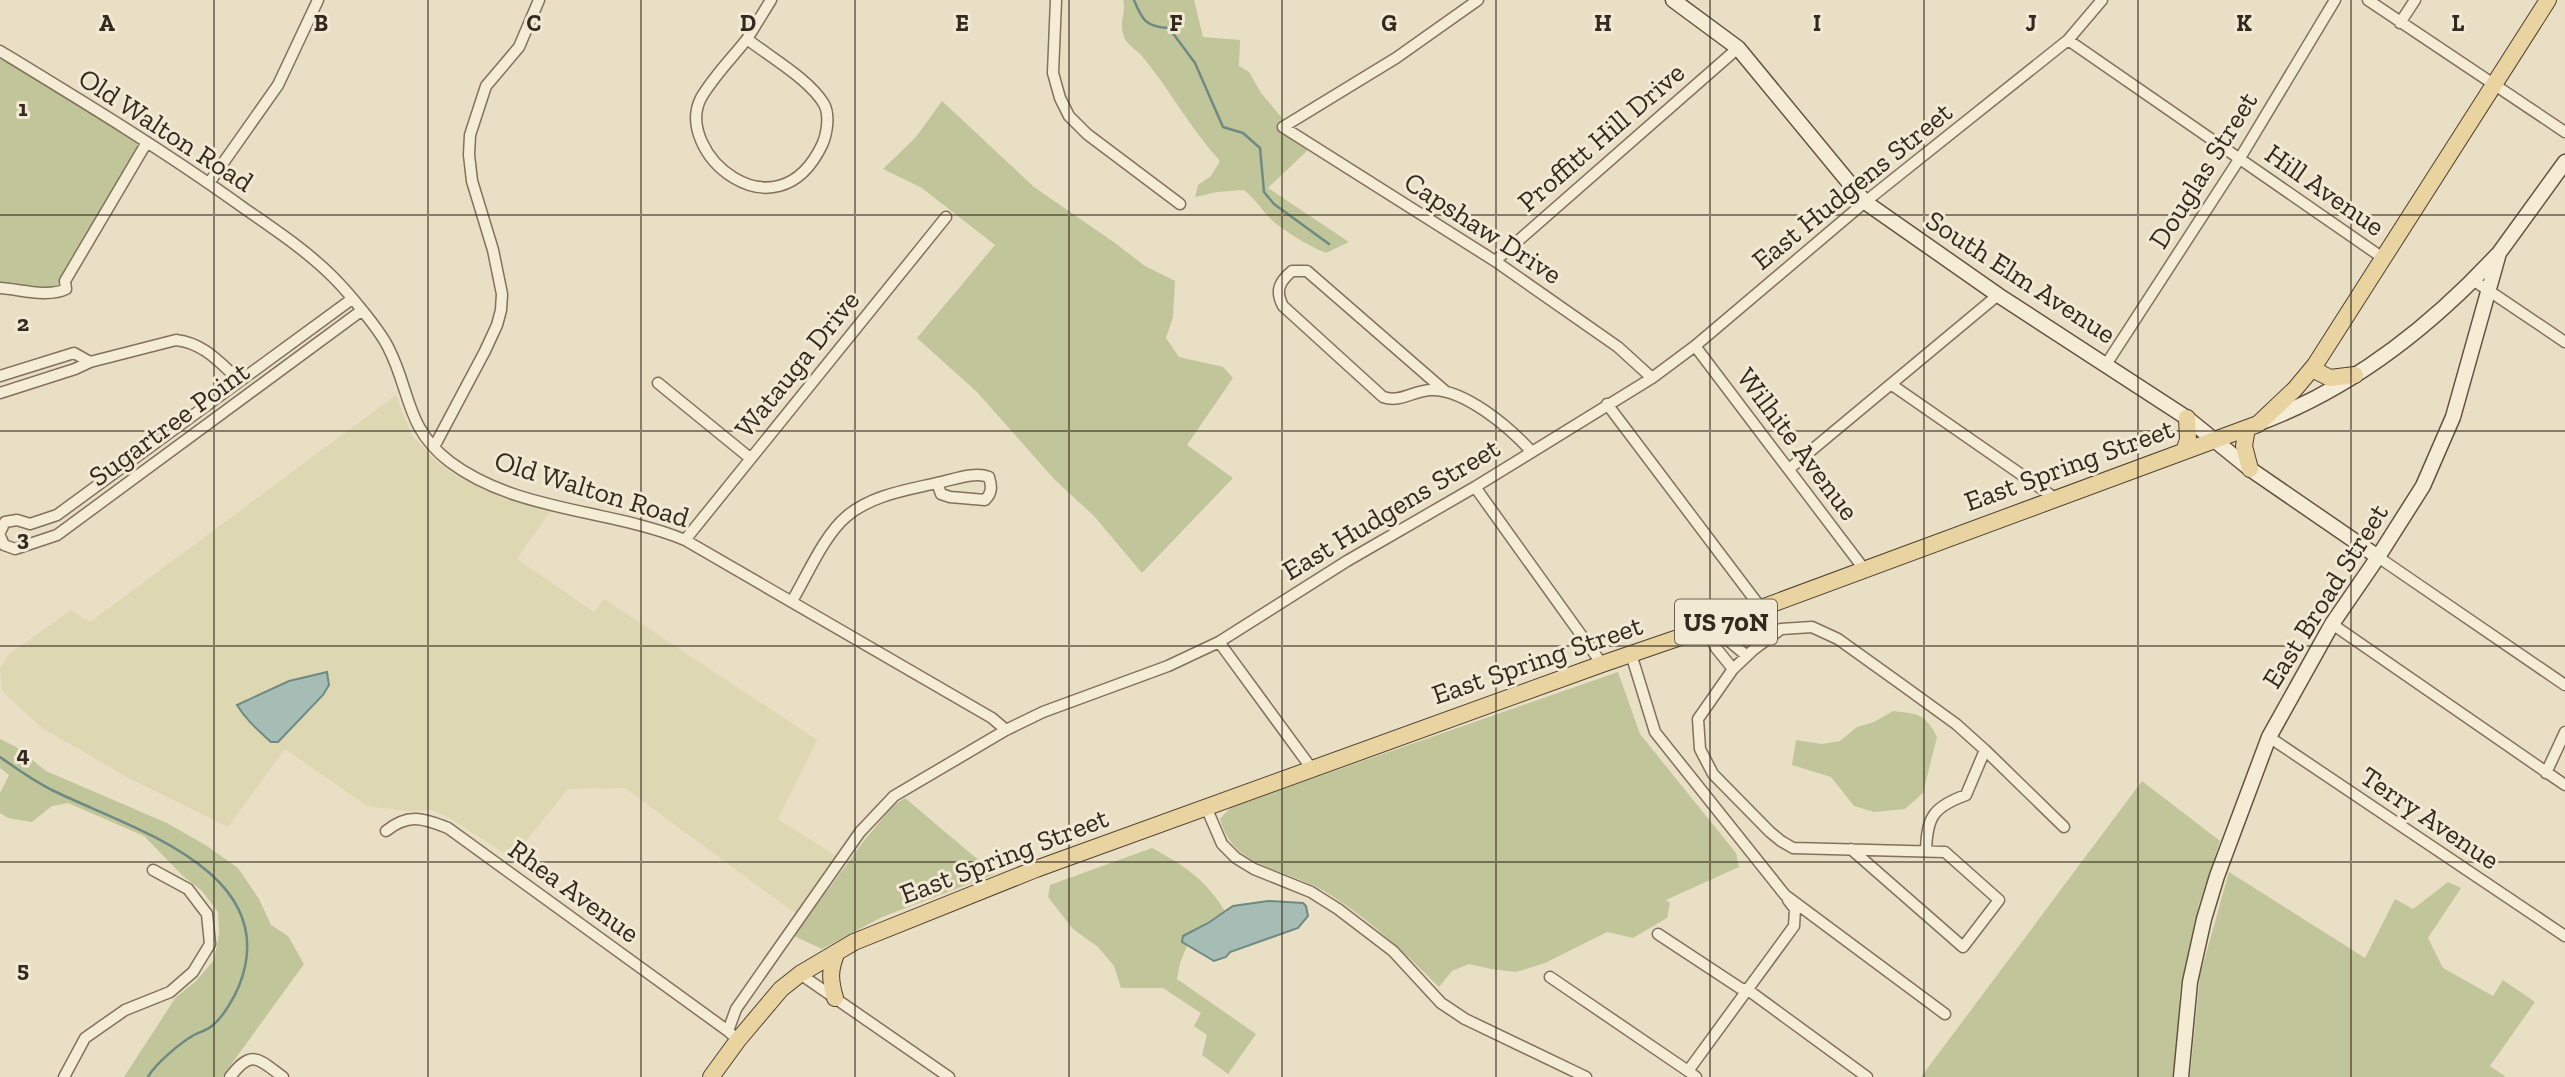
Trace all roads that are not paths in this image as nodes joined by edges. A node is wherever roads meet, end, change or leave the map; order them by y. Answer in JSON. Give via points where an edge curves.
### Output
{"nodes":[{"id":1,"x":318,"y":0,"type":"edge"},
{"id":2,"x":539,"y":0,"type":"edge"},
{"id":3,"x":771,"y":0,"type":"edge"},
{"id":4,"x":1056,"y":0,"type":"edge"},
{"id":5,"x":1478,"y":0,"type":"edge"},
{"id":6,"x":1673,"y":0,"type":"edge"},
{"id":7,"x":2102,"y":0,"type":"edge"},
{"id":8,"x":2335,"y":0,"type":"edge"},
{"id":9,"x":2368,"y":0,"type":"edge"},
{"id":10,"x":2415,"y":0,"type":"edge"},
{"id":11,"x":2547,"y":0,"type":"edge"},
{"id":12,"x":2400,"y":23,"type":"junction"},
{"id":13,"x":747,"y":39,"type":"junction"},
{"id":14,"x":2068,"y":40,"type":"junction"},
{"id":15,"x":1738,"y":48,"type":"junction"},
{"id":16,"x":0,"y":51,"type":"edge"},
{"id":17,"x":2492,"y":84,"type":"junction"},
{"id":18,"x":2565,"y":132,"type":"edge"},
{"id":19,"x":147,"y":142,"type":"junction"},
{"id":20,"x":2240,"y":158,"type":"junction"},
{"id":21,"x":2565,"y":162,"type":"edge"},
{"id":22,"x":209,"y":183,"type":"junction"},
{"id":23,"x":1865,"y":202,"type":"junction"},
{"id":24,"x":1180,"y":204,"type":"dead end"},
{"id":25,"x":946,"y":217,"type":"dead end"},
{"id":26,"x":2499,"y":253,"type":"junction"},
{"id":27,"x":2384,"y":258,"type":"junction"},
{"id":28,"x":1495,"y":261,"type":"junction"},
{"id":29,"x":2473,"y":281,"type":"junction"},
{"id":30,"x":0,"y":288,"type":"edge"},
{"id":31,"x":2488,"y":292,"type":"junction"},
{"id":32,"x":1998,"y":295,"type":"junction"},
{"id":33,"x":352,"y":299,"type":"junction"},
{"id":34,"x":361,"y":311,"type":"junction"},
{"id":35,"x":2565,"y":342,"type":"edge"},
{"id":36,"x":1695,"y":346,"type":"junction"},
{"id":37,"x":90,"y":362,"type":"junction"},
{"id":38,"x":2107,"y":363,"type":"junction"},
{"id":39,"x":2312,"y":369,"type":"junction"},
{"id":40,"x":2355,"y":375,"type":"junction"},
{"id":41,"x":0,"y":376,"type":"edge"},
{"id":42,"x":1652,"y":378,"type":"junction"},
{"id":43,"x":240,"y":381,"type":"junction"},
{"id":44,"x":658,"y":383,"type":"dead end"},
{"id":45,"x":1892,"y":386,"type":"junction"},
{"id":46,"x":1445,"y":391,"type":"junction"},
{"id":47,"x":0,"y":393,"type":"edge"},
{"id":48,"x":1607,"y":404,"type":"junction"},
{"id":49,"x":2187,"y":418,"type":"junction"},
{"id":50,"x":2252,"y":426,"type":"junction"},
{"id":51,"x":2215,"y":440,"type":"junction"},
{"id":52,"x":434,"y":447,"type":"junction"},
{"id":53,"x":1531,"y":451,"type":"junction"},
{"id":54,"x":2184,"y":451,"type":"junction"},
{"id":55,"x":750,"y":458,"type":"junction"},
{"id":56,"x":1789,"y":469,"type":"junction"},
{"id":57,"x":2250,"y":469,"type":"junction"},
{"id":58,"x":937,"y":483,"type":"junction"},
{"id":59,"x":1475,"y":486,"type":"junction"},
{"id":60,"x":2055,"y":498,"type":"junction"},
{"id":61,"x":0,"y":534,"type":"edge"},
{"id":62,"x":685,"y":540,"type":"junction"},
{"id":63,"x":2378,"y":557,"type":"junction"},
{"id":64,"x":1864,"y":569,"type":"junction"},
{"id":65,"x":792,"y":601,"type":"junction"},
{"id":66,"x":1761,"y":608,"type":"junction"},
{"id":67,"x":1724,"y":622,"type":"junction"},
{"id":68,"x":2332,"y":624,"type":"junction"},
{"id":69,"x":1707,"y":628,"type":"junction"},
{"id":70,"x":1219,"y":642,"type":"junction"},
{"id":71,"x":1631,"y":654,"type":"junction"},
{"id":72,"x":1747,"y":656,"type":"junction"},
{"id":73,"x":1602,"y":664,"type":"junction"},
{"id":74,"x":1733,"y":669,"type":"junction"},
{"id":75,"x":2565,"y":685,"type":"edge"},
{"id":76,"x":1006,"y":730,"type":"junction"},
{"id":77,"x":2565,"y":732,"type":"edge"},
{"id":78,"x":2269,"y":737,"type":"junction"},
{"id":79,"x":1984,"y":750,"type":"junction"},
{"id":80,"x":1312,"y":769,"type":"junction"},
{"id":81,"x":2546,"y":773,"type":"junction"},
{"id":82,"x":2565,"y":785,"type":"edge"},
{"id":83,"x":1206,"y":807,"type":"junction"},
{"id":84,"x":2064,"y":827,"type":"dead end"},
{"id":85,"x":386,"y":831,"type":"dead end"},
{"id":86,"x":1851,"y":849,"type":"junction"},
{"id":87,"x":1926,"y":851,"type":"junction"},
{"id":88,"x":153,"y":870,"type":"dead end"},
{"id":89,"x":1785,"y":895,"type":"junction"},
{"id":90,"x":1658,"y":934,"type":"dead end"},
{"id":91,"x":2565,"y":936,"type":"edge"},
{"id":92,"x":837,"y":952,"type":"junction"},
{"id":93,"x":800,"y":974,"type":"junction"},
{"id":94,"x":1550,"y":977,"type":"dead end"},
{"id":95,"x":1748,"y":990,"type":"junction"},
{"id":96,"x":835,"y":998,"type":"junction"},
{"id":97,"x":1945,"y":1014,"type":"dead end"},
{"id":98,"x":733,"y":1035,"type":"junction"},
{"id":99,"x":1692,"y":1074,"type":"edge"},
{"id":100,"x":64,"y":1077,"type":"edge"},
{"id":101,"x":229,"y":1077,"type":"edge"},
{"id":102,"x":284,"y":1077,"type":"edge"},
{"id":103,"x":711,"y":1077,"type":"edge"},
{"id":104,"x":949,"y":1077,"type":"edge"},
{"id":105,"x":1586,"y":1077,"type":"edge"},
{"id":106,"x":1867,"y":1077,"type":"edge"},
{"id":107,"x":2181,"y":1077,"type":"edge"}],
"edges":[{"from":1,"to":22,"type":"street","via":[[278,85]]},
{"from":2,"to":52,"type":"street","via":[[519,47],[485,86],[470,135],[472,181],[502,294],[501,310],[485,351]]},
{"from":3,"to":13,"type":"street"},
{"from":4,"to":24,"type":"street","via":[[1053,73],[1069,116]]},
{"from":5,"to":28,"type":"street","name":"Capshaw Drive","via":[[1396,58],[1283,127]]},
{"from":6,"to":15,"type":"street","name":"South Elm Avenue"},
{"from":7,"to":14,"type":"street","name":"East Hudgens Street"},
{"from":8,"to":20,"type":"street","name":"Douglas Street"},
{"from":9,"to":12,"type":"street"},
{"from":10,"to":12,"type":"street"},
{"from":11,"to":17,"type":"main road","name":"East Spring Street","number":"US 70N"},
{"from":12,"to":17,"type":"street"},
{"from":13,"to":13,"type":"street","via":[[701,99],[697,133],[724,171],[764,190],[785,185],[815,158],[825,133],[826,107],[802,81]]},
{"from":14,"to":20,"type":"street","name":"Hill Avenue"},
{"from":14,"to":23,"type":"street","name":"East Hudgens Street"},
{"from":15,"to":23,"type":"street","name":"South Elm Avenue"},
{"from":15,"to":28,"type":"street","name":"Proffitt Hill Drive"},
{"from":16,"to":19,"type":"street","name":"Old Walton Road"},
{"from":17,"to":18,"type":"street"},
{"from":17,"to":27,"type":"main road","name":"East Spring Street","number":"US 70N"},
{"from":19,"to":22,"type":"street","name":"Old Walton Road"},
{"from":19,"to":30,"type":"street","via":[[65,281],[66,289]]},
{"from":20,"to":27,"type":"street","name":"Hill Avenue"},
{"from":20,"to":38,"type":"street","name":"Douglas Street"},
{"from":21,"to":26,"type":"street","name":"East Broad Street"},
{"from":22,"to":33,"type":"street","name":"Old Walton Road","via":[[303,250]]},
{"from":23,"to":32,"type":"street","name":"South Elm Avenue"},
{"from":23,"to":36,"type":"street","name":"East Hudgens Street"},
{"from":25,"to":55,"type":"street","name":"Watauga Drive"},
{"from":26,"to":29,"type":"street"},
{"from":26,"to":31,"type":"street","name":"East Broad Street"},
{"from":27,"to":39,"type":"main road","name":"East Spring Street","number":"US 70N"},
{"from":28,"to":42,"type":"street","name":"Capshaw Drive","via":[[1618,346]]},
{"from":29,"to":31,"type":"street"},
{"from":29,"to":40,"type":"street"},
{"from":31,"to":35,"type":"street"},
{"from":31,"to":63,"type":"street","name":"East Broad Street","via":[[2440,451]]},
{"from":32,"to":38,"type":"street","name":"South Elm Avenue"},
{"from":32,"to":45,"type":"street"},
{"from":33,"to":34,"type":"street","name":"Old Walton Road"},
{"from":33,"to":43,"type":"street","name":"Sugartree Point"},
{"from":34,"to":52,"type":"street","name":"Old Walton Road","via":[[388,347],[418,428]]},
{"from":34,"to":61,"type":"street","name":"Sugartree Point","via":[[57,535],[15,549],[4,545]]},
{"from":36,"to":42,"type":"street","name":"East Hudgens Street"},
{"from":36,"to":56,"type":"street","name":"Wilhite Avenue"},
{"from":37,"to":41,"type":"street","via":[[74,353]]},
{"from":37,"to":43,"type":"street","via":[[156,343],[190,341]]},
{"from":37,"to":47,"type":"street"},
{"from":38,"to":49,"type":"street","name":"South Elm Avenue"},
{"from":39,"to":40,"type":"main road","via":[[2330,378]]},
{"from":39,"to":50,"type":"main road","name":"East Spring Street","number":"US 70N"},
{"from":40,"to":50,"type":"street"},
{"from":42,"to":48,"type":"street","name":"East Hudgens Street"},
{"from":43,"to":61,"type":"street","name":"Sugartree Point","via":[[57,515],[30,524],[5,522]]},
{"from":44,"to":55,"type":"street"},
{"from":45,"to":56,"type":"street"},
{"from":45,"to":60,"type":"street"},
{"from":46,"to":46,"type":"street","via":[[1418,392],[1399,399],[1383,397],[1283,306],[1278,296],[1284,277],[1292,271],[1307,271]]},
{"from":46,"to":53,"type":"street","via":[[1480,408]]},
{"from":48,"to":53,"type":"street","name":"East Hudgens Street"},
{"from":48,"to":66,"type":"street"},
{"from":49,"to":51,"type":"street","name":"South Elm Avenue"},
{"from":49,"to":54,"type":"main road"},
{"from":50,"to":51,"type":"main road","name":"East Spring Street","number":"US 70N"},
{"from":50,"to":57,"type":"main road","via":[[2244,446]]},
{"from":51,"to":54,"type":"main road","name":"East Spring Street","number":"US 70N"},
{"from":51,"to":57,"type":"street","name":"South Elm Avenue"},
{"from":52,"to":62,"type":"street","name":"Old Walton Road","via":[[450,462],[499,488],[656,528]]},
{"from":53,"to":59,"type":"street","name":"East Hudgens Street"},
{"from":54,"to":60,"type":"main road","name":"East Spring Street","number":"US 70N"},
{"from":55,"to":62,"type":"street","name":"Watauga Drive"},
{"from":56,"to":64,"type":"street","name":"Wilhite Avenue"},
{"from":57,"to":63,"type":"street","name":"South Elm Avenue"},
{"from":58,"to":58,"type":"street","via":[[981,474],[989,477],[992,486],[985,500],[950,497],[942,494]]},
{"from":58,"to":65,"type":"street","via":[[869,502],[846,517]]},
{"from":59,"to":70,"type":"street","name":"East Hudgens Street"},
{"from":59,"to":73,"type":"street"},
{"from":60,"to":64,"type":"main road","name":"East Spring Street","number":"US 70N"},
{"from":62,"to":65,"type":"street","name":"Old Walton Road"},
{"from":63,"to":68,"type":"street","name":"East Broad Street"},
{"from":63,"to":75,"type":"street"},
{"from":64,"to":66,"type":"main road","name":"East Spring Street","number":"US 70N"},
{"from":65,"to":76,"type":"street","name":"Old Walton Road"},
{"from":66,"to":67,"type":"main road","name":"East Spring Street","number":"US 70N"},
{"from":67,"to":69,"type":"main road","name":"East Spring Street","number":"US 70N"},
{"from":67,"to":72,"type":"street","via":[[1729,641]]},
{"from":68,"to":78,"type":"street","name":"East Broad Street"},
{"from":68,"to":81,"type":"street"},
{"from":69,"to":71,"type":"main road","name":"East Spring Street","number":"US 70N"},
{"from":69,"to":74,"type":"street"},
{"from":70,"to":76,"type":"street","name":"East Hudgens Street"},
{"from":70,"to":80,"type":"street"},
{"from":71,"to":73,"type":"main road","name":"East Spring Street","number":"US 70N"},
{"from":71,"to":89,"type":"street","via":[[1655,732]]},
{"from":72,"to":74,"type":"street"},
{"from":72,"to":79,"type":"street","via":[[1781,629],[1812,627],[1838,639],[1956,724]]},
{"from":73,"to":80,"type":"main road","name":"East Spring Street","number":"US 70N"},
{"from":74,"to":86,"type":"street","via":[[1698,719],[1700,749],[1713,775],[1770,832],[1793,848]]},
{"from":76,"to":98,"type":"street","name":"East Hudgens Street","via":[[894,796],[860,832],[736,1009]]},
{"from":77,"to":81,"type":"street"},
{"from":78,"to":91,"type":"street","name":"Terry Avenue"},
{"from":78,"to":107,"type":"street","name":"East Broad Street","via":[[2204,919],[2190,982]]},
{"from":79,"to":84,"type":"street"},
{"from":79,"to":87,"type":"street","via":[[1966,795],[1947,802],[1929,821]]},
{"from":80,"to":83,"type":"main road","name":"East Spring Street","number":"US 70N"},
{"from":81,"to":82,"type":"street"},
{"from":83,"to":92,"type":"main road","name":"East Spring Street","number":"US 70N","via":[[1036,869]]},
{"from":83,"to":105,"type":"street","via":[[1222,844],[1236,858],[1338,909],[1393,951],[1441,1003],[1465,1019]]},
{"from":85,"to":98,"type":"street","name":"Rhea Avenue","via":[[398,821],[415,818],[448,828]]},
{"from":86,"to":87,"type":"street"},
{"from":86,"to":87,"type":"street","via":[[1963,947],[1999,900],[1945,852]]},
{"from":88,"to":100,"type":"street","via":[[188,889],[207,914],[210,944],[193,972],[170,992],[125,1010],[85,1038]]},
{"from":89,"to":95,"type":"street","via":[[1795,909],[1794,926]]},
{"from":89,"to":97,"type":"street"},
{"from":90,"to":95,"type":"street"},
{"from":92,"to":93,"type":"main road","name":"East Spring Street","number":"US 70N"},
{"from":92,"to":96,"type":"main road","via":[[829,978]]},
{"from":93,"to":96,"type":"street"},
{"from":93,"to":98,"type":"main road","name":"East Spring Street","number":"US 70N"},
{"from":94,"to":99,"type":"street"},
{"from":95,"to":99,"type":"street"},
{"from":95,"to":106,"type":"street"},
{"from":96,"to":104,"type":"street"},
{"from":98,"to":103,"type":"main road","name":"East Spring Street","number":"US 70N"},
{"from":101,"to":102,"type":"street","via":[[241,1062],[250,1059]]}]}
